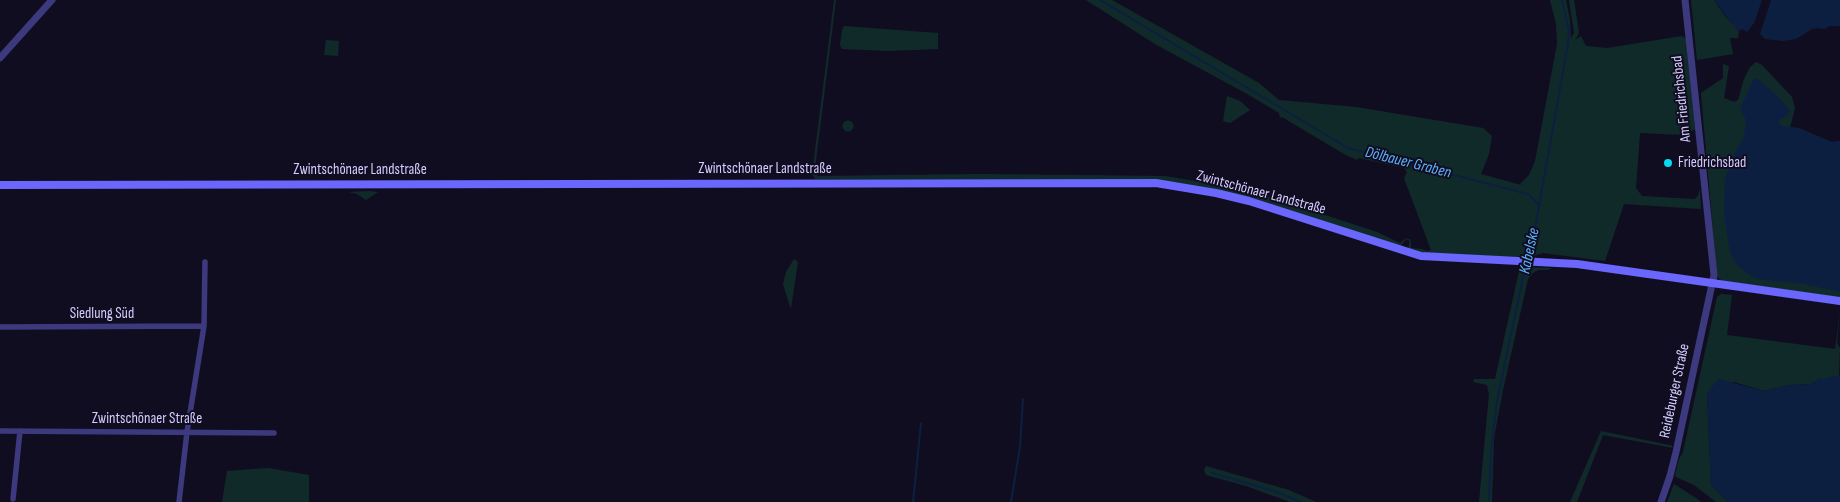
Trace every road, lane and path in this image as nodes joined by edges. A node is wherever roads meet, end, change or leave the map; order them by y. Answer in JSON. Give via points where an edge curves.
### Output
{"nodes":[{"id":1,"x":52,"y":0,"type":"edge"},
{"id":2,"x":1685,"y":0,"type":"edge"},
{"id":3,"x":0,"y":58,"type":"edge"},
{"id":4,"x":0,"y":185,"type":"edge"},
{"id":5,"x":205,"y":262,"type":"dead end"},
{"id":6,"x":1712,"y":284,"type":"junction"},
{"id":7,"x":1840,"y":302,"type":"edge"},
{"id":8,"x":0,"y":326,"type":"edge"},
{"id":9,"x":204,"y":326,"type":"junction"},
{"id":10,"x":0,"y":431,"type":"edge"},
{"id":11,"x":20,"y":431,"type":"junction"},
{"id":12,"x":187,"y":432,"type":"junction"},
{"id":13,"x":274,"y":432,"type":"dead end"},
{"id":14,"x":13,"y":500,"type":"dead end"},
{"id":15,"x":179,"y":502,"type":"edge"},
{"id":16,"x":1661,"y":502,"type":"edge"}],
"edges":[{"from":1,"to":3,"type":"street"},
{"from":2,"to":6,"type":"street","name":"Am Friedrichsbad","via":[[1714,275]]},
{"from":4,"to":6,"type":"main road","name":"Zwintschönaer Landstraße","via":[[1156,183],[1264,205],[1430,257],[1577,264]]},
{"from":5,"to":9,"type":"street"},
{"from":6,"to":7,"type":"main road"},
{"from":6,"to":16,"type":"street","name":"Reideburger Straße","via":[[1674,460]]},
{"from":8,"to":9,"type":"street","name":"Siedlung Süd"},
{"from":9,"to":12,"type":"street"},
{"from":10,"to":11,"type":"street","name":"Zwintschönaer Straße"},
{"from":11,"to":12,"type":"street","name":"Zwintschönaer Straße"},
{"from":11,"to":14,"type":"street"},
{"from":12,"to":13,"type":"street","name":"Zwintschönaer Straße"},
{"from":12,"to":15,"type":"street"}]}
